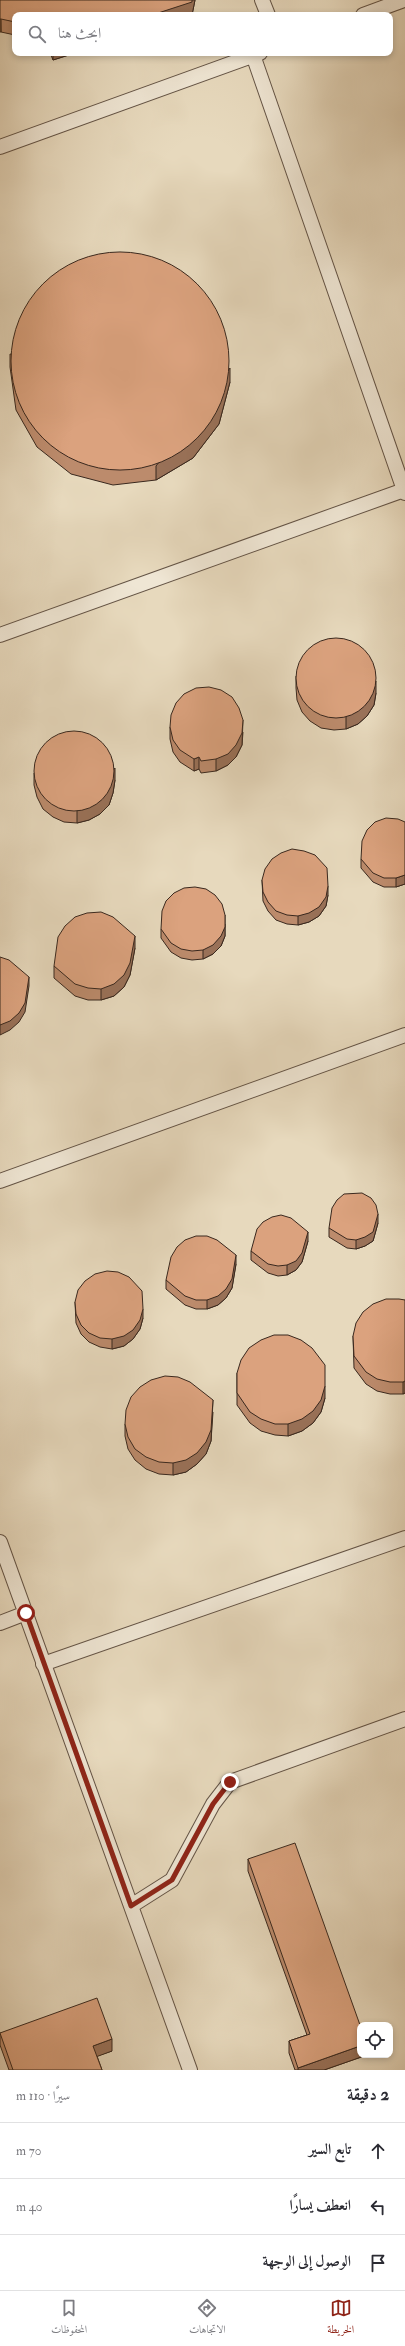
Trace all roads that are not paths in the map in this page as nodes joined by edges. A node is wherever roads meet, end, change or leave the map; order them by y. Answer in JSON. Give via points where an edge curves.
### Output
{"nodes":[{"id":1,"x":262,"y":0,"type":"edge"},
{"id":2,"x":404,"y":0,"type":"edge"},
{"id":3,"x":267,"y":12,"type":"edge"},
{"id":4,"x":371,"y":12,"type":"edge"},
{"id":5,"x":250,"y":56,"type":"edge"},
{"id":6,"x":257,"y":56,"type":"edge"},
{"id":7,"x":0,"y":147,"type":"edge"},
{"id":8,"x":405,"y":491,"type":"edge"},
{"id":9,"x":0,"y":635,"type":"edge"},
{"id":10,"x":405,"y":1035,"type":"edge"},
{"id":11,"x":0,"y":1181,"type":"edge"},
{"id":12,"x":405,"y":1538,"type":"edge"},
{"id":13,"x":0,"y":1542,"type":"edge"},
{"id":14,"x":26,"y":1613,"type":"junction"},
{"id":15,"x":0,"y":1623,"type":"edge"},
{"id":16,"x":43,"y":1664,"type":"junction"},
{"id":17,"x":405,"y":1720,"type":"edge"},
{"id":18,"x":131,"y":1906,"type":"junction"},
{"id":19,"x":190,"y":2070,"type":"edge"}],
"edges":[{"from":1,"to":3,"type":"lane"},
{"from":2,"to":4,"type":"lane"},
{"from":5,"to":7,"type":"lane"},
{"from":6,"to":8,"type":"lane"},
{"from":8,"to":9,"type":"lane"},
{"from":10,"to":11,"type":"lane"},
{"from":12,"to":16,"type":"lane"},
{"from":13,"to":14,"type":"lane"},
{"from":14,"to":15,"type":"lane"},
{"from":14,"to":16,"type":"lane"},
{"from":16,"to":18,"type":"lane"},
{"from":17,"to":18,"type":"lane","via":[[230,1782],[213,1804],[172,1880]]},
{"from":18,"to":19,"type":"lane"}]}
